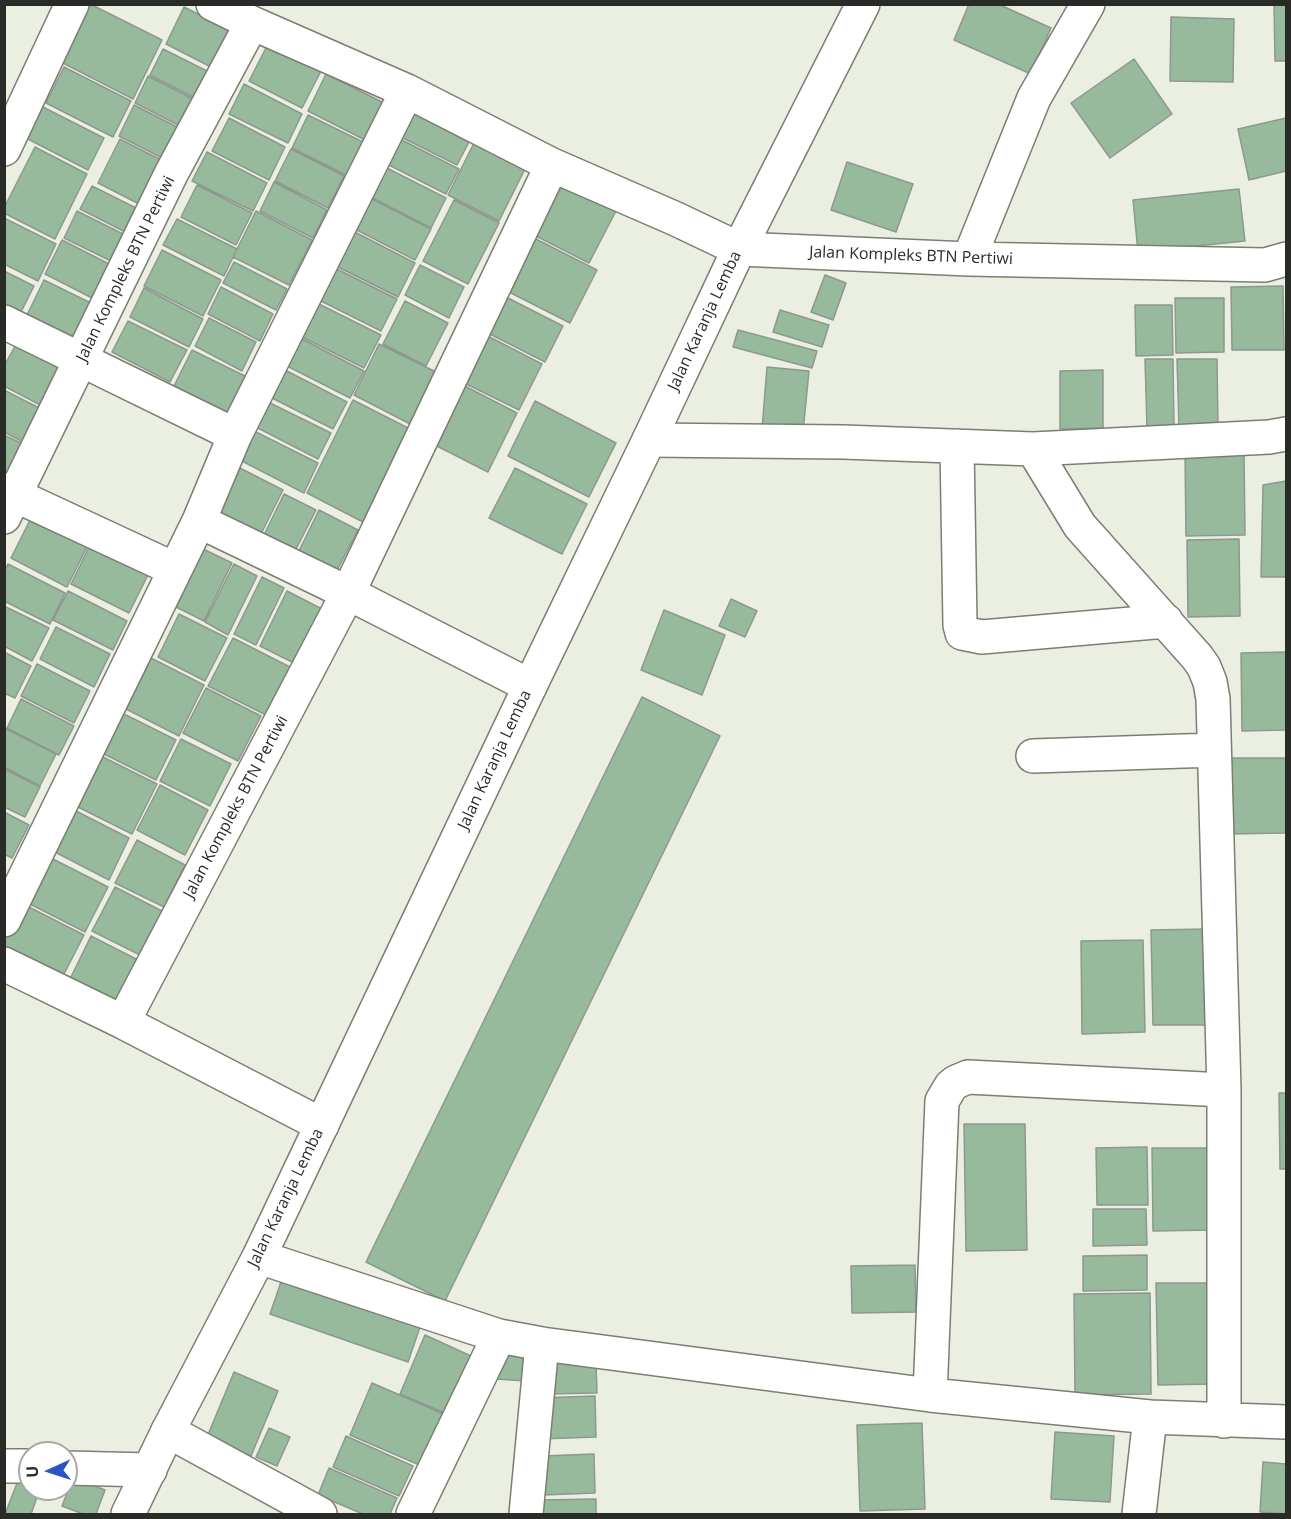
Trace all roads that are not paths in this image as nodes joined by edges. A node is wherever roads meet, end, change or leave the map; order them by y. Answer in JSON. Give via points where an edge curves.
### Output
{"nodes":[{"id":1,"x":72,"y":4,"type":"edge"},
{"id":2,"x":213,"y":4,"type":"edge"},
{"id":3,"x":863,"y":4,"type":"edge"},
{"id":4,"x":1088,"y":4,"type":"edge"},
{"id":5,"x":252,"y":23,"type":"junction"},
{"id":6,"x":407,"y":91,"type":"junction"},
{"id":7,"x":4,"y":149,"type":"edge"},
{"id":8,"x":552,"y":165,"type":"junction"},
{"id":9,"x":739,"y":249,"type":"junction"},
{"id":10,"x":969,"y":259,"type":"junction"},
{"id":11,"x":1287,"y":259,"type":"edge"},
{"id":12,"x":4,"y":322,"type":"edge"},
{"id":13,"x":82,"y":361,"type":"junction"},
{"id":14,"x":1287,"y":434,"type":"edge"},
{"id":15,"x":235,"y":435,"type":"junction"},
{"id":16,"x":649,"y":440,"type":"junction"},
{"id":17,"x":957,"y":446,"type":"junction"},
{"id":18,"x":1033,"y":449,"type":"junction"},
{"id":19,"x":8,"y":501,"type":"edge"},
{"id":20,"x":199,"y":520,"type":"junction"},
{"id":21,"x":174,"y":569,"type":"junction"},
{"id":22,"x":348,"y":593,"type":"junction"},
{"id":23,"x":1166,"y":621,"type":"junction"},
{"id":24,"x":530,"y":686,"type":"junction"},
{"id":25,"x":1214,"y":750,"type":"junction"},
{"id":26,"x":1033,"y":756,"type":"dead end"},
{"id":27,"x":4,"y":920,"type":"edge"},
{"id":28,"x":4,"y":964,"type":"edge"},
{"id":29,"x":123,"y":1022,"type":"junction"},
{"id":30,"x":1224,"y":1090,"type":"junction"},
{"id":31,"x":322,"y":1125,"type":"junction"},
{"id":32,"x":259,"y":1257,"type":"junction"},
{"id":33,"x":499,"y":1336,"type":"junction"},
{"id":34,"x":542,"y":1344,"type":"junction"},
{"id":35,"x":930,"y":1395,"type":"junction"},
{"id":36,"x":1150,"y":1417,"type":"junction"},
{"id":37,"x":1224,"y":1420,"type":"junction"},
{"id":38,"x":1287,"y":1422,"type":"edge"},
{"id":39,"x":168,"y":1431,"type":"junction"},
{"id":40,"x":78,"y":1467,"type":"edge"},
{"id":41,"x":150,"y":1470,"type":"junction"},
{"id":42,"x":128,"y":1515,"type":"edge"},
{"id":43,"x":321,"y":1515,"type":"edge"},
{"id":44,"x":413,"y":1515,"type":"edge"},
{"id":45,"x":525,"y":1515,"type":"edge"},
{"id":46,"x":1139,"y":1515,"type":"edge"}],
"edges":[{"from":1,"to":7,"type":"street"},
{"from":2,"to":5,"type":"street","name":"Jalan Kompleks BTN Pertiwi"},
{"from":3,"to":9,"type":"street","name":"Jalan Karanja Lemba"},
{"from":4,"to":10,"type":"street","via":[[1034,98]]},
{"from":5,"to":6,"type":"street","name":"Jalan Kompleks BTN Pertiwi"},
{"from":5,"to":13,"type":"street","name":"Jalan Kompleks BTN Pertiwi","via":[[171,174]]},
{"from":6,"to":8,"type":"street","name":"Jalan Kompleks BTN Pertiwi"},
{"from":6,"to":15,"type":"street"},
{"from":8,"to":9,"type":"street","name":"Jalan Kompleks BTN Pertiwi"},
{"from":8,"to":22,"type":"street","name":"Jalan Kompleks BTN Pertiwi"},
{"from":9,"to":10,"type":"street","name":"Jalan Kompleks BTN Pertiwi"},
{"from":9,"to":16,"type":"street","name":"Jalan Karanja Lemba"},
{"from":10,"to":11,"type":"street","name":"Jalan Kompleks BTN Pertiwi","via":[[1265,266]]},
{"from":12,"to":13,"type":"street"},
{"from":13,"to":15,"type":"street"},
{"from":13,"to":19,"type":"street","name":"Jalan Kompleks BTN Pertiwi"},
{"from":14,"to":18,"type":"street"},
{"from":15,"to":20,"type":"street"},
{"from":16,"to":17,"type":"street"},
{"from":16,"to":24,"type":"street","name":"Jalan Karanja Lemba"},
{"from":17,"to":18,"type":"street"},
{"from":17,"to":23,"type":"street","via":[[962,633],[982,637]]},
{"from":18,"to":23,"type":"street","via":[[1080,526]]},
{"from":19,"to":21,"type":"street"},
{"from":20,"to":21,"type":"street"},
{"from":20,"to":22,"type":"street"},
{"from":21,"to":27,"type":"street"},
{"from":22,"to":24,"type":"street"},
{"from":22,"to":29,"type":"street","name":"Jalan Kompleks BTN Pertiwi"},
{"from":23,"to":25,"type":"street","via":[[1197,657],[1210,682]]},
{"from":24,"to":31,"type":"street","name":"Jalan Karanja Lemba"},
{"from":25,"to":26,"type":"street"},
{"from":25,"to":30,"type":"street"},
{"from":28,"to":29,"type":"street"},
{"from":29,"to":31,"type":"street"},
{"from":30,"to":35,"type":"street","via":[[968,1077],[951,1086],[942,1101]]},
{"from":30,"to":37,"type":"street"},
{"from":31,"to":32,"type":"street","name":"Jalan Karanja Lemba"},
{"from":32,"to":33,"type":"street"},
{"from":32,"to":39,"type":"street","name":"Jalan Karanja Lemba"},
{"from":33,"to":34,"type":"street"},
{"from":33,"to":44,"type":"street"},
{"from":34,"to":35,"type":"street"},
{"from":34,"to":45,"type":"street"},
{"from":35,"to":36,"type":"street"},
{"from":36,"to":37,"type":"street"},
{"from":36,"to":46,"type":"street"},
{"from":37,"to":38,"type":"street"},
{"from":39,"to":41,"type":"street","name":"Jalan Karanja Lemba"},
{"from":39,"to":43,"type":"street"},
{"from":40,"to":41,"type":"street"},
{"from":41,"to":42,"type":"street","name":"Jalan Karanja Lemba"}]}
